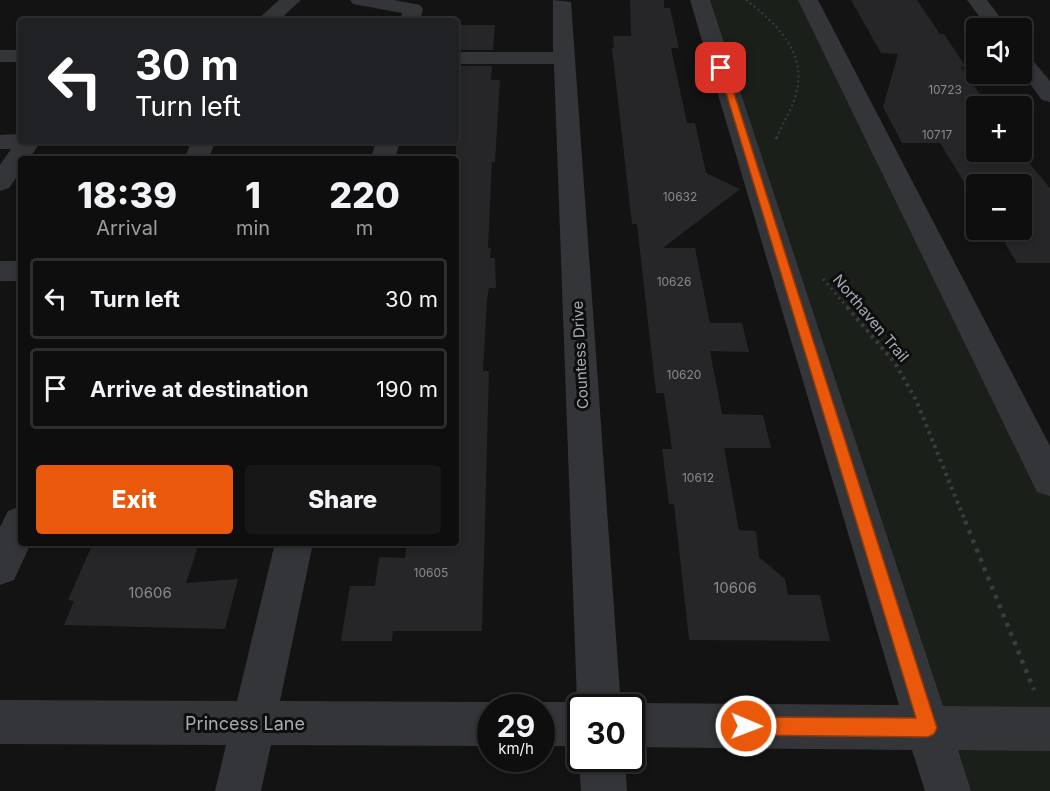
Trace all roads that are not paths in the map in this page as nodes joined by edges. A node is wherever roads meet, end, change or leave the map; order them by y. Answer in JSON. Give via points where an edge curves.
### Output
{"nodes":[{"id":1,"x":291,"y":0,"type":"edge"},
{"id":2,"x":360,"y":0,"type":"edge"},
{"id":3,"x":700,"y":0,"type":"edge"},
{"id":4,"x":808,"y":0,"type":"edge"},
{"id":5,"x":977,"y":0,"type":"edge"},
{"id":6,"x":561,"y":2,"type":"dead end"},
{"id":7,"x":270,"y":18,"type":"edge"},
{"id":8,"x":411,"y":18,"type":"edge"},
{"id":9,"x":990,"y":18,"type":"edge"},
{"id":10,"x":0,"y":56,"type":"edge"},
{"id":11,"x":18,"y":56,"type":"edge"},
{"id":12,"x":459,"y":58,"type":"edge"},
{"id":13,"x":563,"y":58,"type":"junction"},
{"id":14,"x":1050,"y":58,"type":"edge"},
{"id":15,"x":1032,"y":59,"type":"edge"},
{"id":16,"x":1032,"y":72,"type":"edge"},
{"id":17,"x":1050,"y":95,"type":"edge"},
{"id":18,"x":18,"y":141,"type":"edge"},
{"id":19,"x":0,"y":142,"type":"edge"},
{"id":20,"x":18,"y":156,"type":"edge"},
{"id":21,"x":0,"y":183,"type":"edge"},
{"id":22,"x":0,"y":271,"type":"edge"},
{"id":23,"x":18,"y":271,"type":"edge"},
{"id":24,"x":1050,"y":481,"type":"edge"},
{"id":25,"x":18,"y":529,"type":"edge"},
{"id":26,"x":293,"y":546,"type":"edge"},
{"id":27,"x":0,"y":567,"type":"edge"},
{"id":28,"x":598,"y":694,"type":"edge"},
{"id":29,"x":0,"y":722,"type":"edge"},
{"id":30,"x":253,"y":723,"type":"junction"},
{"id":31,"x":477,"y":724,"type":"edge"},
{"id":32,"x":645,"y":725,"type":"edge"},
{"id":33,"x":928,"y":728,"type":"junction"},
{"id":34,"x":1050,"y":729,"type":"edge"},
{"id":35,"x":603,"y":772,"type":"edge"},
{"id":36,"x":238,"y":791,"type":"edge"},
{"id":37,"x":604,"y":791,"type":"edge"},
{"id":38,"x":948,"y":791,"type":"edge"}],
"edges":[{"from":1,"to":7,"type":"street"},
{"from":2,"to":8,"type":"street","via":[[413,9]]},
{"from":3,"to":33,"type":"street"},
{"from":4,"to":24,"type":"street"},
{"from":5,"to":9,"type":"street"},
{"from":6,"to":13,"type":"street","name":"Countess Drive"},
{"from":10,"to":11,"type":"street"},
{"from":12,"to":13,"type":"street"},
{"from":13,"to":28,"type":"street","name":"Countess Drive"},
{"from":14,"to":15,"type":"street"},
{"from":16,"to":17,"type":"street"},
{"from":18,"to":19,"type":"street"},
{"from":20,"to":21,"type":"street"},
{"from":22,"to":23,"type":"street"},
{"from":25,"to":27,"type":"street"},
{"from":26,"to":30,"type":"street"},
{"from":29,"to":30,"type":"street","name":"Princess Lane"},
{"from":30,"to":31,"type":"street","name":"Princess Lane"},
{"from":30,"to":36,"type":"street"},
{"from":32,"to":33,"type":"street"},
{"from":33,"to":34,"type":"street"},
{"from":33,"to":38,"type":"street"},
{"from":35,"to":37,"type":"street"}]}
